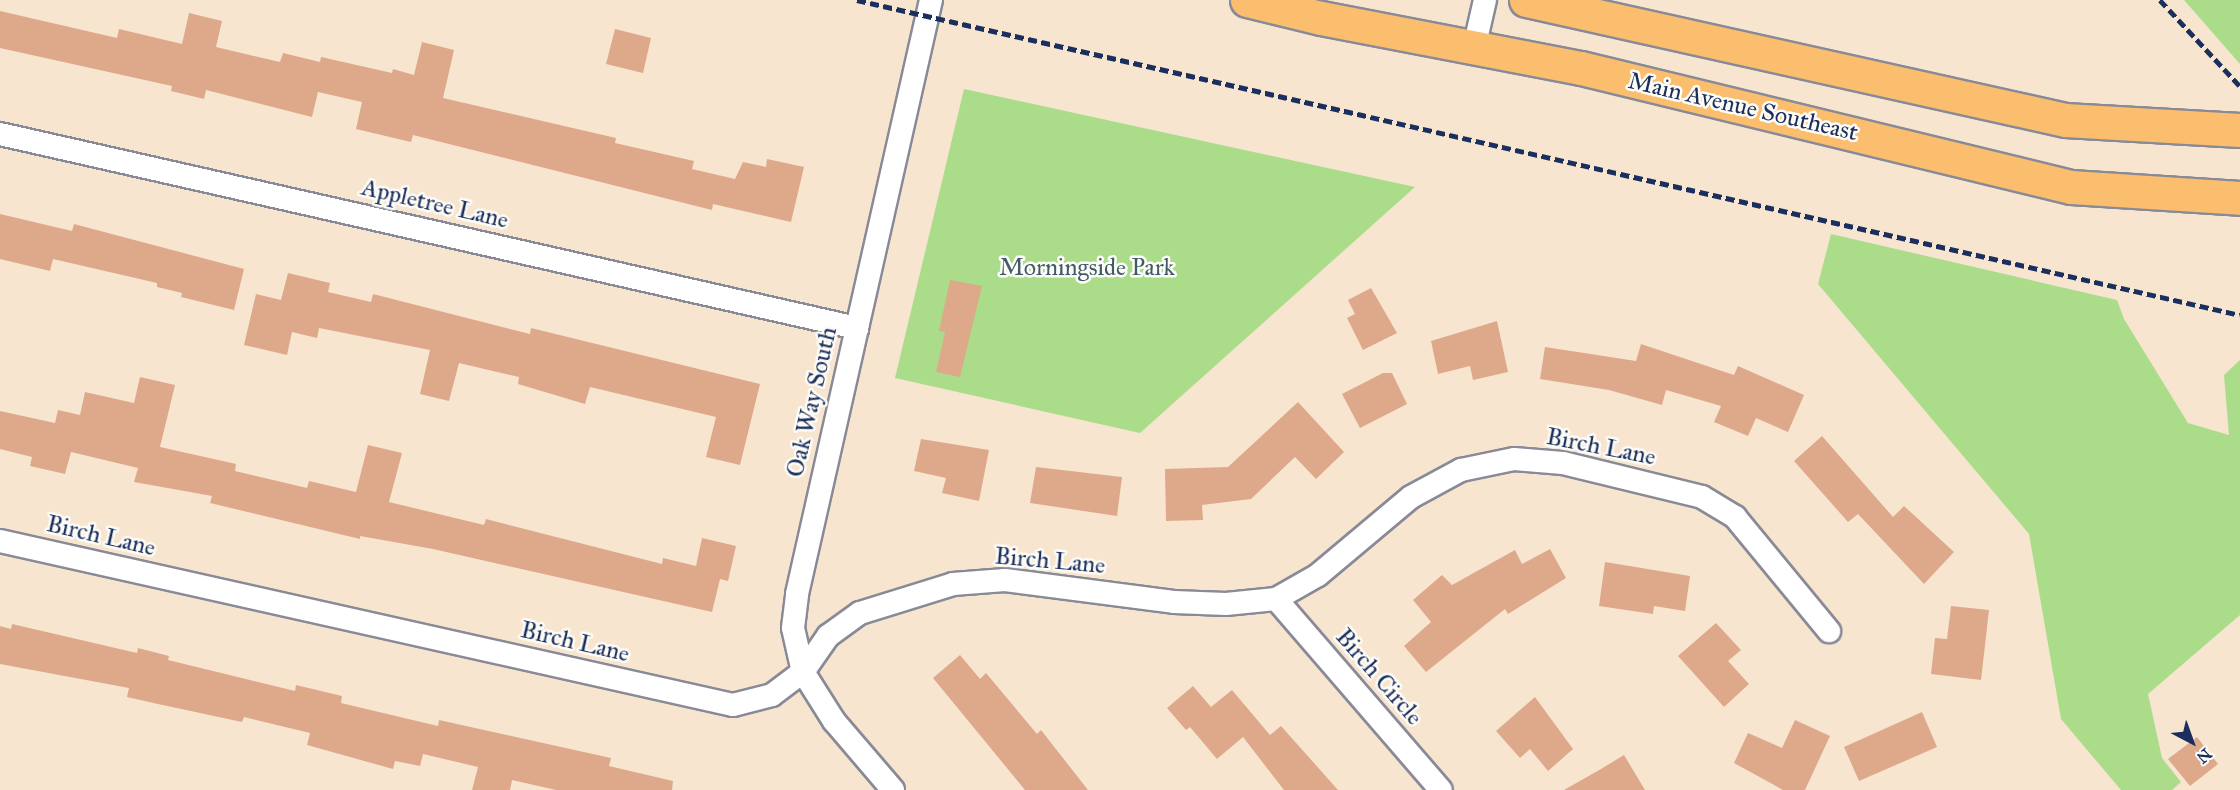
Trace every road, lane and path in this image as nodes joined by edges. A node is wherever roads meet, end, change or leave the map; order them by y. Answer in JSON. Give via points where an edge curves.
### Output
{"nodes":[{"id":1,"x":931,"y":0,"type":"edge"},
{"id":2,"x":1247,"y":0,"type":"edge"},
{"id":3,"x":1485,"y":0,"type":"edge"},
{"id":4,"x":1526,"y":0,"type":"edge"},
{"id":5,"x":1474,"y":48,"type":"junction"},
{"id":6,"x":2240,"y":130,"type":"edge"},
{"id":7,"x":0,"y":134,"type":"edge"},
{"id":8,"x":2240,"y":198,"type":"edge"},
{"id":9,"x":857,"y":328,"type":"junction"},
{"id":10,"x":0,"y":541,"type":"edge"},
{"id":11,"x":1276,"y":598,"type":"junction"},
{"id":12,"x":1829,"y":631,"type":"dead end"},
{"id":13,"x":803,"y":672,"type":"junction"},
{"id":14,"x":893,"y":790,"type":"edge"},
{"id":15,"x":1441,"y":790,"type":"edge"}],
"edges":[{"from":1,"to":9,"type":"street","name":"Oak Way South"},
{"from":2,"to":5,"type":"main road","name":"Main Avenue Southeast"},
{"from":3,"to":5,"type":"street"},
{"from":4,"to":6,"type":"main road","via":[[2065,120]]},
{"from":5,"to":8,"type":"main road","name":"Main Avenue Southeast","via":[[1581,68],[2071,187]]},
{"from":7,"to":9,"type":"street","name":"Appletree Lane"},
{"from":9,"to":13,"type":"street","name":"Oak Way South","via":[[797,594],[793,628]]},
{"from":10,"to":13,"type":"street","name":"Birch Lane","via":[[733,705],[772,695]]},
{"from":11,"to":12,"type":"street","name":"Birch Lane","via":[[1318,575],[1411,497],[1461,470],[1514,459],[1563,462],[1702,497],[1735,517]]},
{"from":11,"to":13,"type":"street","name":"Birch Lane","via":[[1216,604],[1005,580],[953,584],[860,614],[828,636]]},
{"from":11,"to":15,"type":"street","name":"Birch Circle"},
{"from":13,"to":14,"type":"street","name":"Oak Way South","via":[[834,721]]}]}
